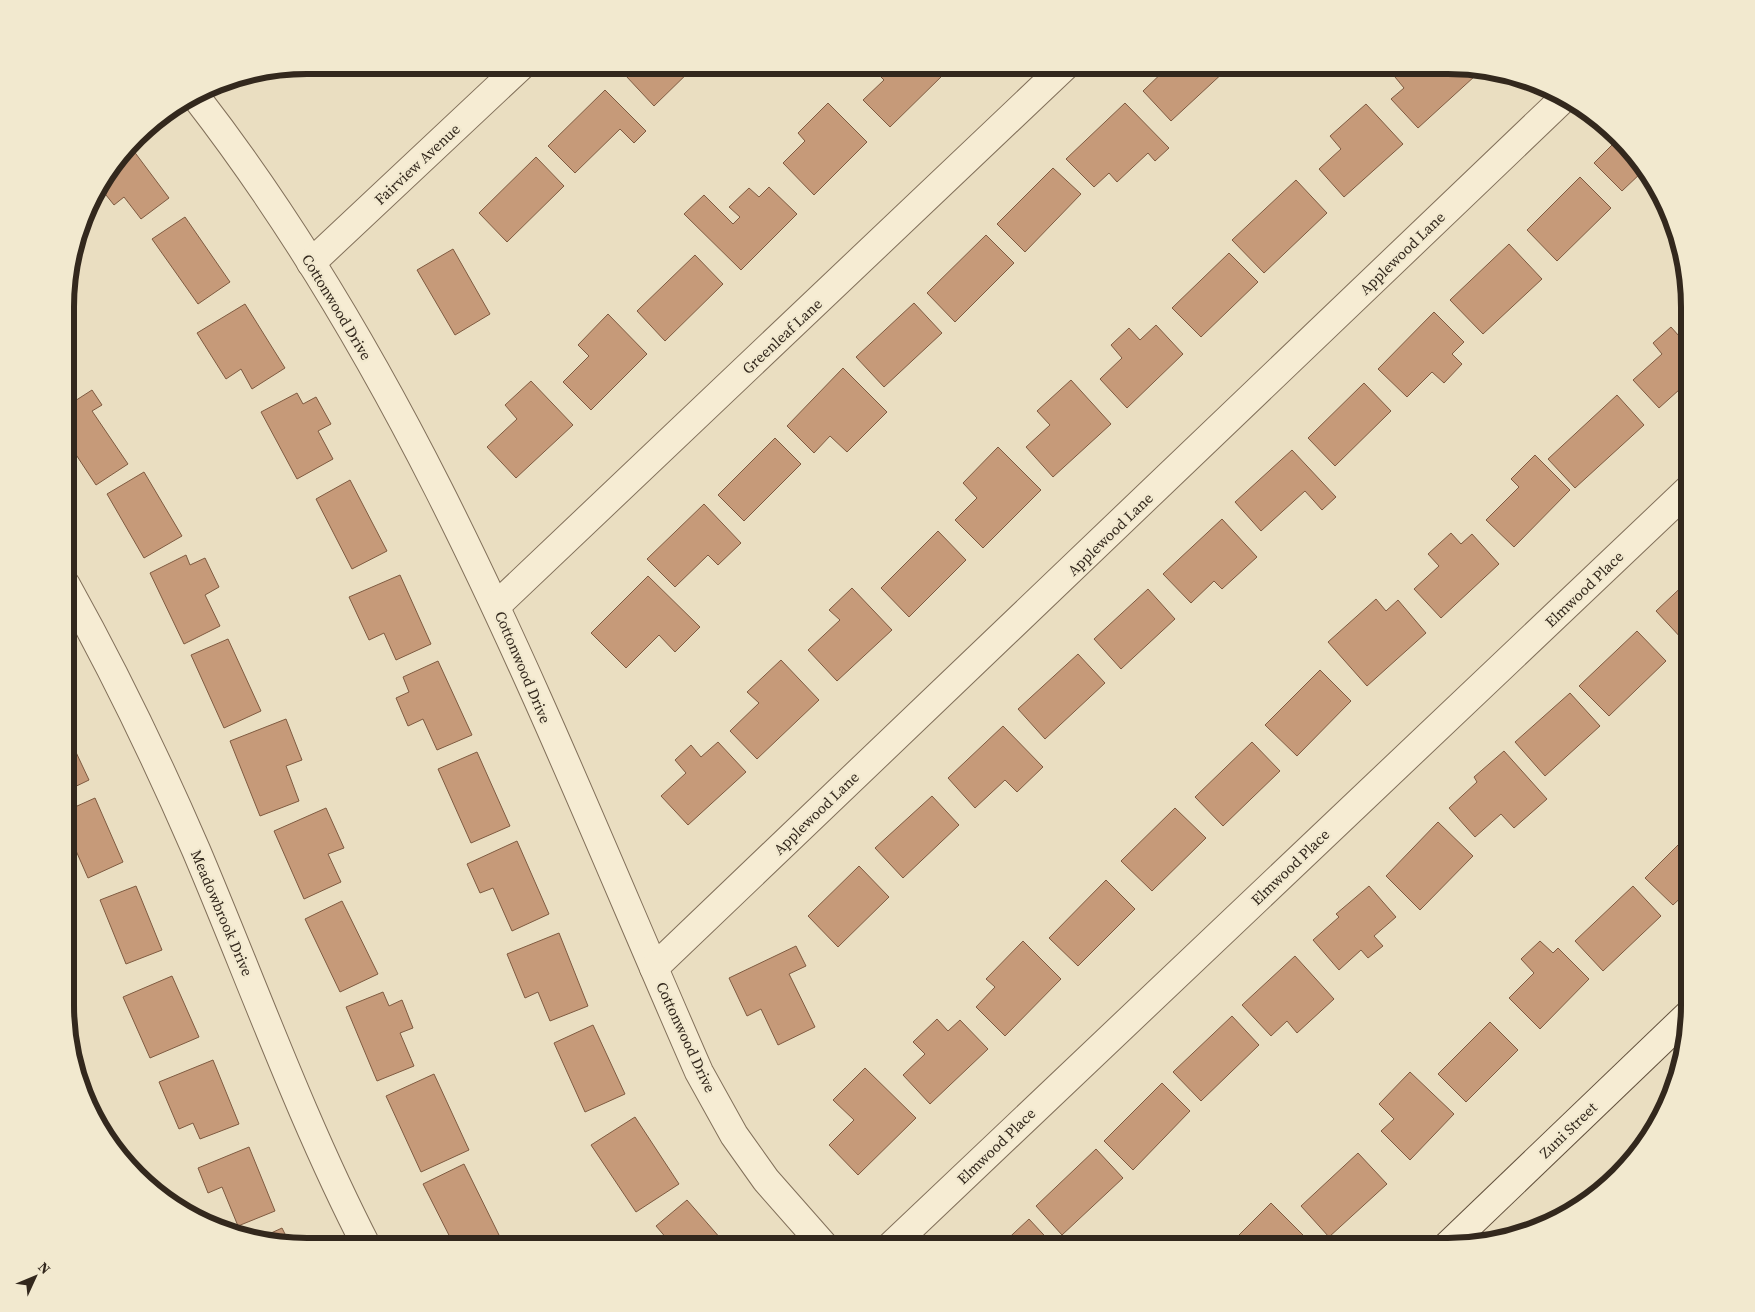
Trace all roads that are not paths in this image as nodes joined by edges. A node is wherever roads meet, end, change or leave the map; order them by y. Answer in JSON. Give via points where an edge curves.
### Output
{"nodes":[{"id":1,"x":512,"y":74,"type":"edge"},
{"id":2,"x":1057,"y":74,"type":"edge"},
{"id":3,"x":199,"y":101,"type":"edge"},
{"id":4,"x":1560,"y":102,"type":"edge"},
{"id":5,"x":311,"y":263,"type":"junction"},
{"id":6,"x":1681,"y":497,"type":"edge"},
{"id":7,"x":74,"y":600,"type":"edge"},
{"id":8,"x":496,"y":606,"type":"junction"},
{"id":9,"x":654,"y":968,"type":"junction"},
{"id":10,"x":1681,"y":1023,"type":"edge"},
{"id":11,"x":363,"y":1238,"type":"edge"},
{"id":12,"x":818,"y":1238,"type":"edge"},
{"id":13,"x":899,"y":1238,"type":"edge"},
{"id":14,"x":1455,"y":1238,"type":"edge"}],
"edges":[{"from":1,"to":5,"type":"street","name":"Fairview Avenue"},
{"from":2,"to":8,"type":"street","name":"Greenleaf Lane"},
{"from":3,"to":5,"type":"street","name":"Cottonwood Drive","via":[[231,142]]},
{"from":4,"to":9,"type":"street","name":"Applewood Lane"},
{"from":5,"to":8,"type":"street","name":"Cottonwood Drive","via":[[422,455]]},
{"from":6,"to":13,"type":"street","name":"Elmwood Place"},
{"from":7,"to":11,"type":"street","name":"Meadowbrook Drive","via":[[169,791],[324,1156]]},
{"from":8,"to":9,"type":"street","name":"Cottonwood Drive"},
{"from":9,"to":12,"type":"street","name":"Cottonwood Drive","via":[[699,1072],[734,1135],[766,1180]]},
{"from":10,"to":14,"type":"street","name":"Zuni Street"}]}
